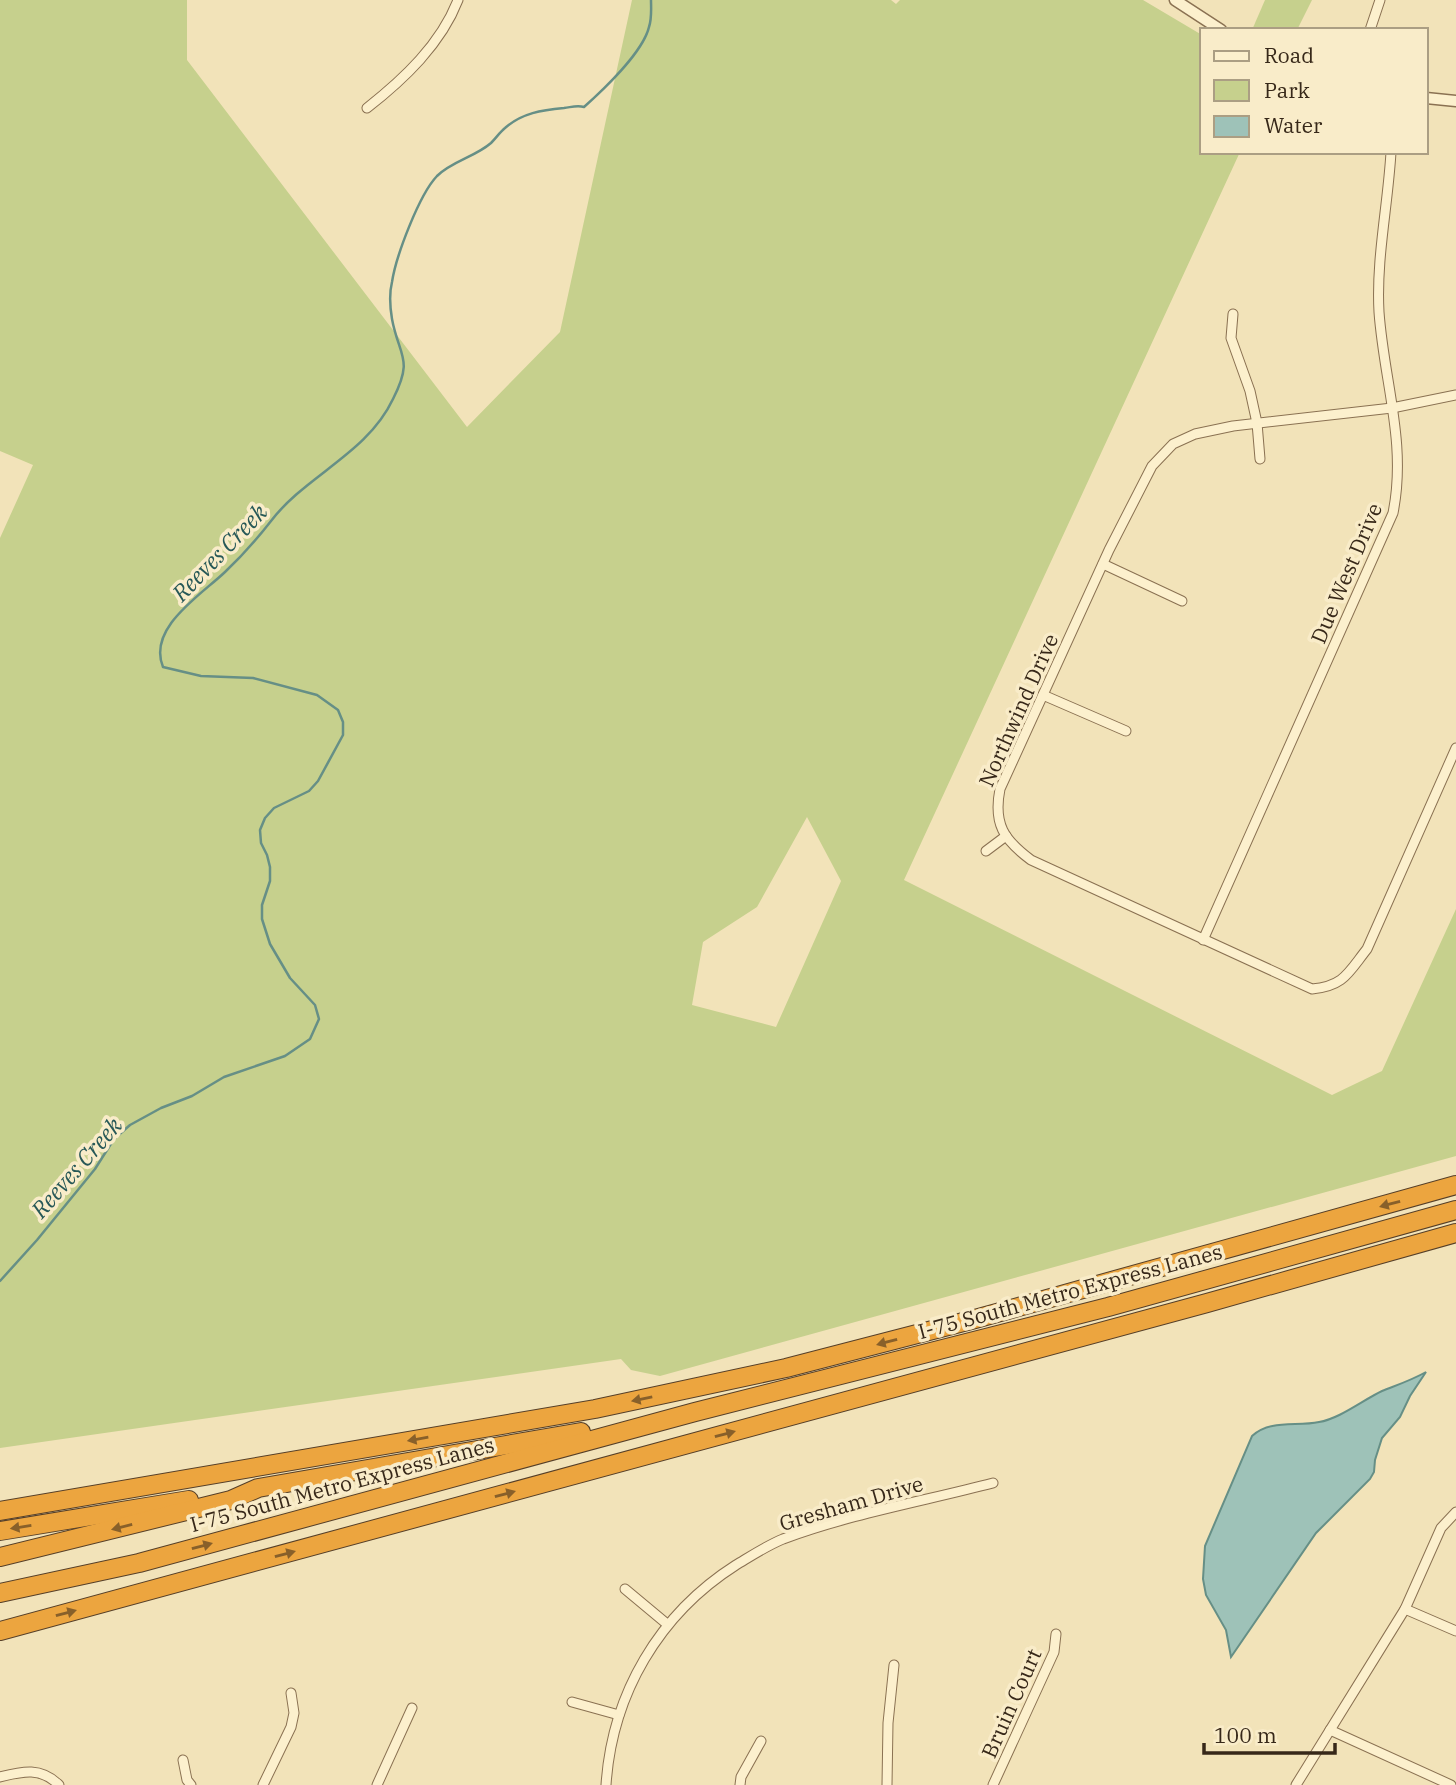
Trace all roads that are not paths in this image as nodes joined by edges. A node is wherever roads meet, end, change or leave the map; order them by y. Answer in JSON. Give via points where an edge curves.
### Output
{"nodes":[{"id":1,"x":458,"y":0,"type":"edge"},
{"id":2,"x":1175,"y":0,"type":"edge"},
{"id":3,"x":1380,"y":0,"type":"edge"},
{"id":4,"x":1218,"y":28,"type":"edge"},
{"id":5,"x":1371,"y":28,"type":"edge"},
{"id":6,"x":1428,"y":98,"type":"edge"},
{"id":7,"x":1456,"y":101,"type":"edge"},
{"id":8,"x":367,"y":108,"type":"dead end"},
{"id":9,"x":1391,"y":154,"type":"edge"},
{"id":10,"x":1233,"y":314,"type":"dead end"},
{"id":11,"x":1456,"y":395,"type":"edge"},
{"id":12,"x":1392,"y":408,"type":"junction"},
{"id":13,"x":1257,"y":424,"type":"junction"},
{"id":14,"x":1261,"y":459,"type":"dead end"},
{"id":15,"x":1102,"y":564,"type":"junction"},
{"id":16,"x":1182,"y":601,"type":"dead end"},
{"id":17,"x":1043,"y":695,"type":"junction"},
{"id":18,"x":1126,"y":731,"type":"dead end"},
{"id":19,"x":1456,"y":748,"type":"edge"},
{"id":20,"x":1006,"y":836,"type":"junction"},
{"id":21,"x":986,"y":850,"type":"dead end"},
{"id":22,"x":1203,"y":940,"type":"junction"},
{"id":23,"x":1456,"y":1185,"type":"edge"},
{"id":24,"x":1456,"y":1210,"type":"edge"},
{"id":25,"x":1456,"y":1233,"type":"edge"},
{"id":26,"x":695,"y":1412,"type":"junction"},
{"id":27,"x":993,"y":1483,"type":"dead end"},
{"id":28,"x":258,"y":1488,"type":"junction"},
{"id":29,"x":0,"y":1511,"type":"edge"},
{"id":30,"x":1456,"y":1512,"type":"edge"},
{"id":31,"x":0,"y":1531,"type":"edge"},
{"id":32,"x":0,"y":1557,"type":"edge"},
{"id":33,"x":136,"y":1563,"type":"junction"},
{"id":34,"x":625,"y":1589,"type":"dead end"},
{"id":35,"x":0,"y":1593,"type":"edge"},
{"id":36,"x":0,"y":1603,"type":"edge"},
{"id":37,"x":1405,"y":1609,"type":"junction"},
{"id":38,"x":667,"y":1624,"type":"junction"},
{"id":39,"x":0,"y":1631,"type":"edge"},
{"id":40,"x":1456,"y":1631,"type":"edge"},
{"id":41,"x":1056,"y":1634,"type":"dead end"},
{"id":42,"x":894,"y":1665,"type":"dead end"},
{"id":43,"x":291,"y":1693,"type":"dead end"},
{"id":44,"x":572,"y":1702,"type":"dead end"},
{"id":45,"x":412,"y":1708,"type":"dead end"},
{"id":46,"x":619,"y":1715,"type":"junction"},
{"id":47,"x":1330,"y":1730,"type":"junction"},
{"id":48,"x":761,"y":1741,"type":"dead end"},
{"id":49,"x":183,"y":1760,"type":"dead end"},
{"id":50,"x":0,"y":1777,"type":"edge"},
{"id":51,"x":60,"y":1785,"type":"edge"},
{"id":52,"x":191,"y":1785,"type":"edge"},
{"id":53,"x":263,"y":1785,"type":"edge"},
{"id":54,"x":377,"y":1785,"type":"edge"},
{"id":55,"x":606,"y":1785,"type":"edge"},
{"id":56,"x":740,"y":1785,"type":"edge"},
{"id":57,"x":887,"y":1785,"type":"edge"},
{"id":58,"x":993,"y":1785,"type":"edge"},
{"id":59,"x":1296,"y":1785,"type":"edge"},
{"id":60,"x":1451,"y":1785,"type":"edge"}],
"edges":[{"from":1,"to":8,"type":"street","via":[[431,47]]},
{"from":2,"to":4,"type":"street"},
{"from":3,"to":5,"type":"street"},
{"from":6,"to":7,"type":"street"},
{"from":9,"to":12,"type":"street","name":"Due West Drive","via":[[1379,309]]},
{"from":10,"to":13,"type":"street","via":[[1231,338]]},
{"from":11,"to":12,"type":"street","name":"Northwind Drive"},
{"from":12,"to":13,"type":"street","name":"Northwind Drive"},
{"from":12,"to":22,"type":"street","name":"Due West Drive","via":[[1398,485],[1392,513]]},
{"from":13,"to":14,"type":"street"},
{"from":13,"to":15,"type":"street","name":"Northwind Drive","via":[[1195,434],[1172,444],[1152,466]]},
{"from":15,"to":16,"type":"street"},
{"from":15,"to":17,"type":"street","name":"Northwind Drive"},
{"from":17,"to":18,"type":"street"},
{"from":17,"to":20,"type":"street","name":"Northwind Drive","via":[[1000,789],[996,808]]},
{"from":19,"to":22,"type":"street","via":[[1367,949],[1347,975],[1331,987],[1312,989]]},
{"from":20,"to":21,"type":"street"},
{"from":20,"to":22,"type":"street","via":[[1031,860]]},
{"from":23,"to":29,"type":"highway","one_way":true,"via":[[786,1368],[595,1409]]},
{"from":24,"to":26,"type":"highway","name":"I-75 South Metro Express Lanes","via":[[1108,1307]]},
{"from":39,"to":25,"type":"highway","one_way":true},
{"from":26,"to":28,"type":"highway","name":"I-75 South Metro Express Lanes"},
{"from":33,"to":26,"type":"highway","name":"I-75 South Metro Express Lanes","one_way":true},
{"from":27,"to":38,"type":"street","name":"Gresham Drive","via":[[781,1540],[723,1573]]},
{"from":28,"to":31,"type":"highway","one_way":true},
{"from":28,"to":32,"type":"highway","name":"I-75 South Metro Express Lanes","one_way":true,"via":[[231,1500]]},
{"from":30,"to":37,"type":"street","via":[[1441,1528]]},
{"from":33,"to":35,"type":"highway","name":"I-75 South Metro Express Lanes"},
{"from":33,"to":36,"type":"highway"},
{"from":34,"to":38,"type":"street"},
{"from":37,"to":40,"type":"street"},
{"from":37,"to":47,"type":"street"},
{"from":38,"to":46,"type":"street","name":"Gresham Drive","via":[[646,1656]]},
{"from":41,"to":58,"type":"street","name":"Bruin Court","via":[[1054,1652]]},
{"from":42,"to":57,"type":"street"},
{"from":43,"to":53,"type":"street","via":[[291,1727]]},
{"from":44,"to":46,"type":"street"},
{"from":45,"to":54,"type":"street"},
{"from":46,"to":55,"type":"street","name":"Gresham Drive"},
{"from":47,"to":59,"type":"street"},
{"from":47,"to":60,"type":"street"},
{"from":48,"to":56,"type":"street"},
{"from":49,"to":52,"type":"street"},
{"from":50,"to":51,"type":"street","via":[[38,1771]]}]}
